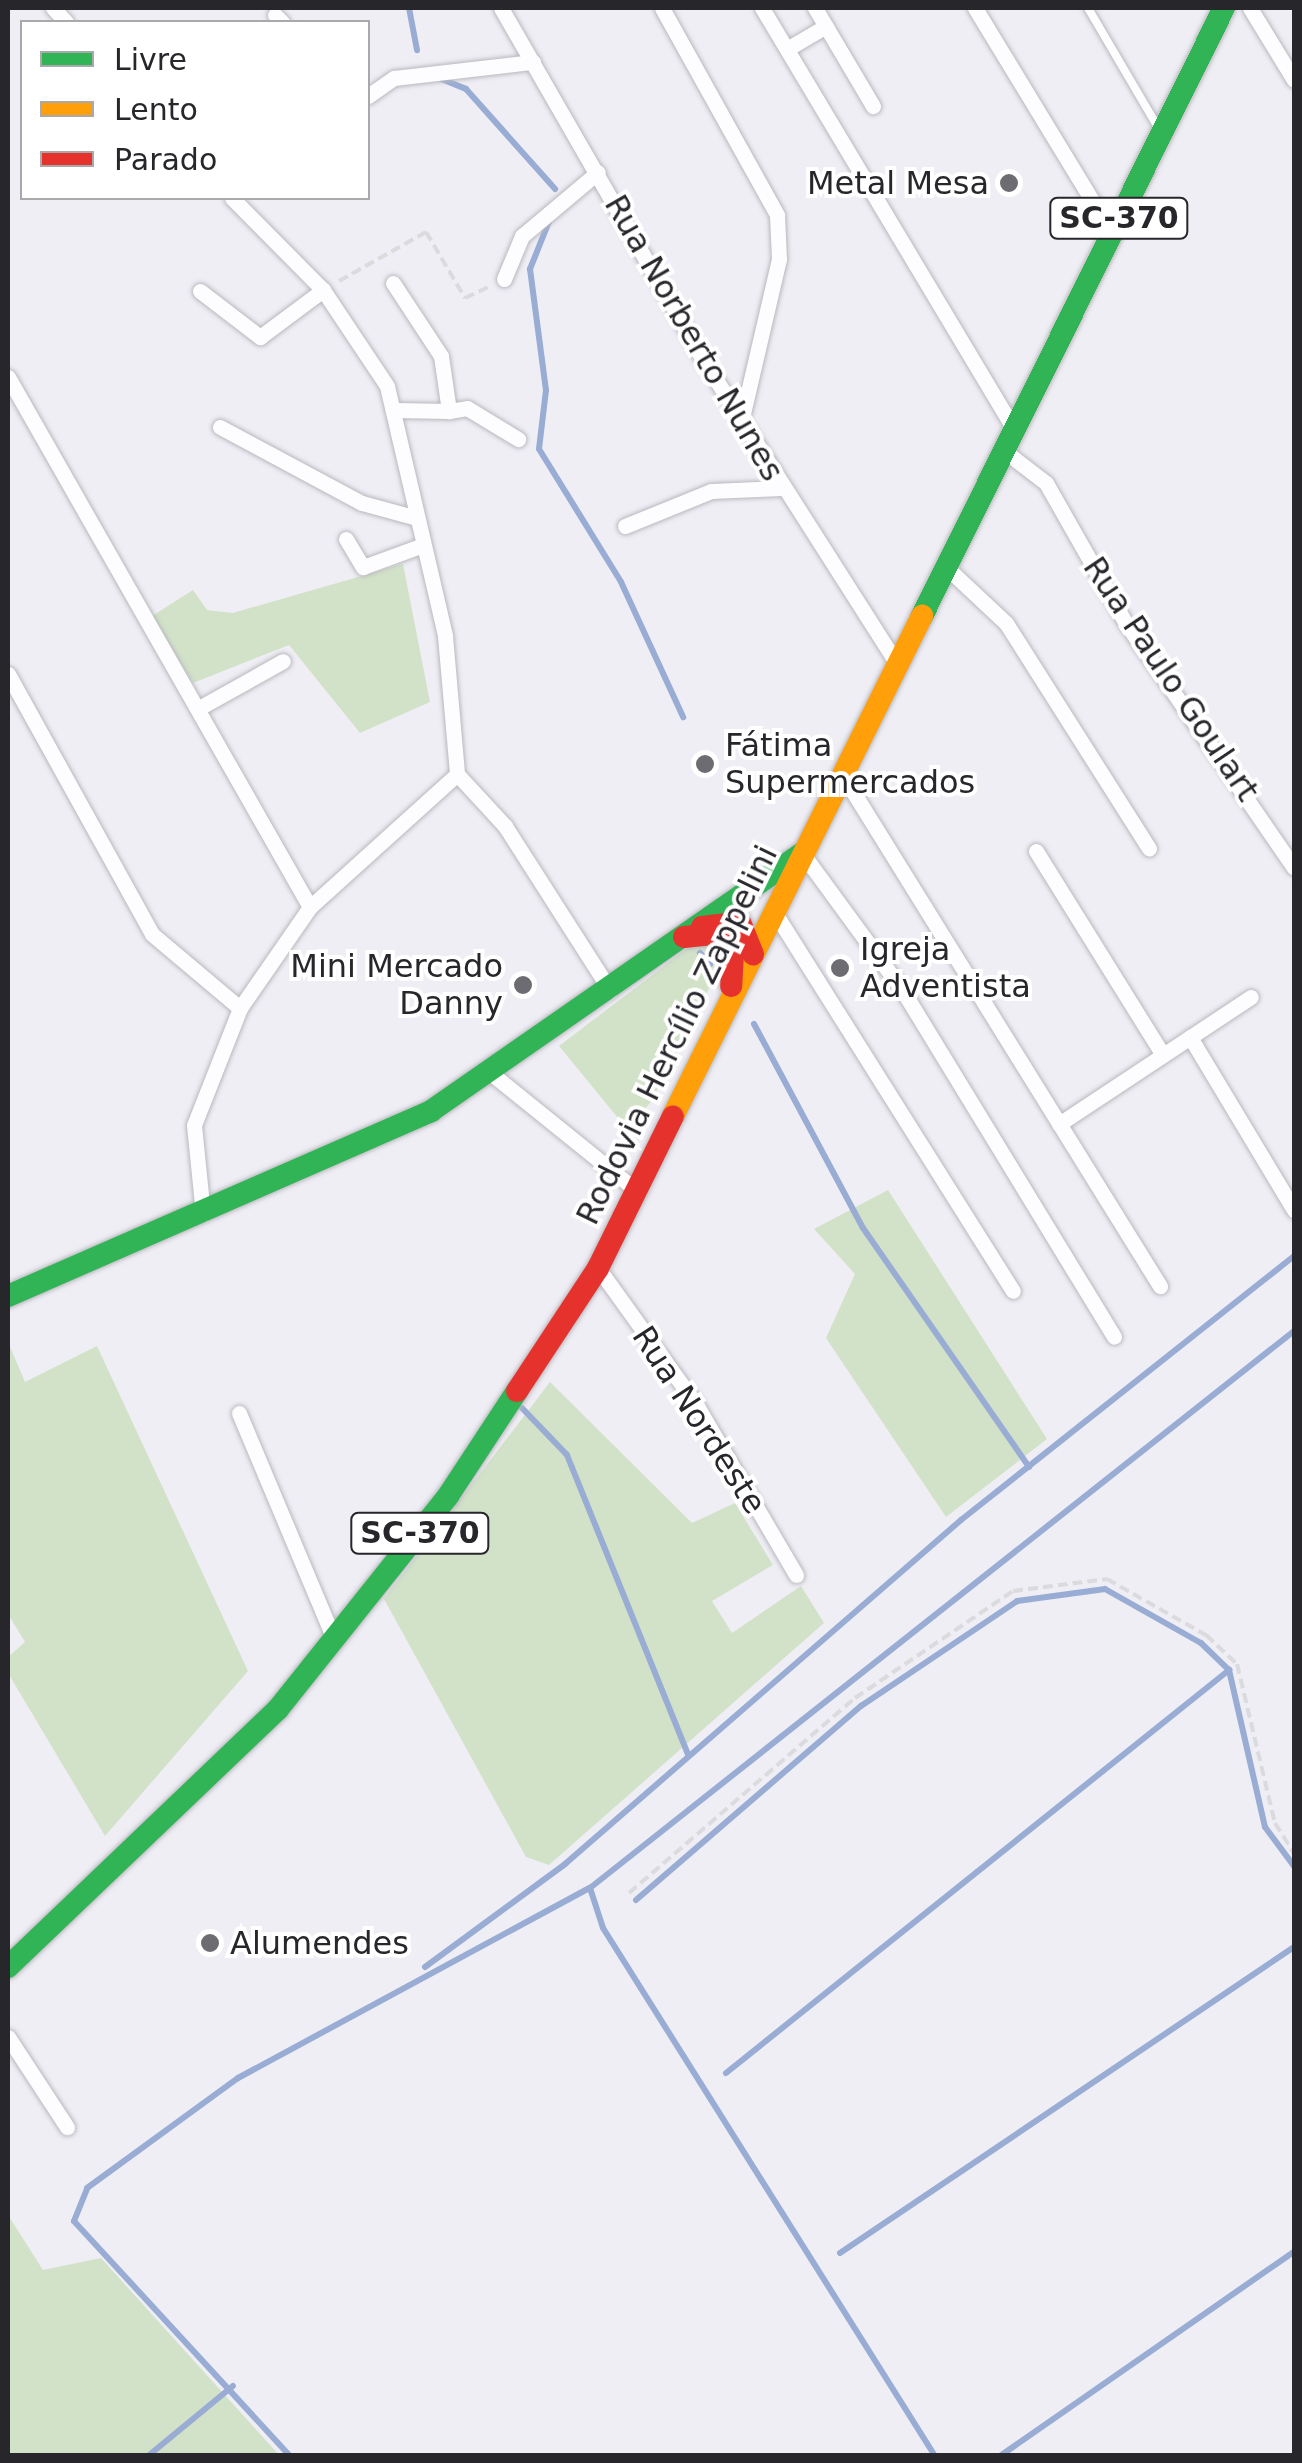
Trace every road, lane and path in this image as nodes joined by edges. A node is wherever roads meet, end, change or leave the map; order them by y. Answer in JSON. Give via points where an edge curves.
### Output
{"nodes":[{"id":1,"x":500,"y":8,"type":"edge"},
{"id":2,"x":662,"y":8,"type":"edge"},
{"id":3,"x":762,"y":8,"type":"edge"},
{"id":4,"x":815,"y":8,"type":"edge"},
{"id":5,"x":975,"y":8,"type":"edge"},
{"id":6,"x":1088,"y":8,"type":"edge"},
{"id":7,"x":1224,"y":8,"type":"edge"},
{"id":8,"x":1250,"y":8,"type":"edge"},
{"id":9,"x":826,"y":26,"type":"junction"},
{"id":10,"x":786,"y":49,"type":"junction"},
{"id":11,"x":533,"y":62,"type":"junction"},
{"id":12,"x":1294,"y":80,"type":"edge"},
{"id":13,"x":370,"y":95,"type":"edge"},
{"id":14,"x":873,"y":106,"type":"dead end"},
{"id":15,"x":1161,"y":134,"type":"junction"},
{"id":16,"x":598,"y":172,"type":"junction"},
{"id":17,"x":234,"y":200,"type":"edge"},
{"id":18,"x":1112,"y":233,"type":"junction"},
{"id":19,"x":504,"y":279,"type":"joint"},
{"id":20,"x":393,"y":283,"type":"dead end"},
{"id":21,"x":323,"y":290,"type":"junction"},
{"id":22,"x":200,"y":291,"type":"dead end"},
{"id":23,"x":8,"y":377,"type":"edge"},
{"id":24,"x":396,"y":410,"type":"junction"},
{"id":25,"x":449,"y":411,"type":"junction"},
{"id":26,"x":742,"y":422,"type":"junction"},
{"id":27,"x":220,"y":427,"type":"dead end"},
{"id":28,"x":518,"y":439,"type":"dead end"},
{"id":29,"x":1008,"y":440,"type":"junction"},
{"id":30,"x":780,"y":488,"type":"junction"},
{"id":31,"x":417,"y":518,"type":"junction"},
{"id":32,"x":626,"y":526,"type":"dead end"},
{"id":33,"x":346,"y":540,"type":"dead end"},
{"id":34,"x":423,"y":545,"type":"junction"},
{"id":35,"x":945,"y":566,"type":"junction"},
{"id":36,"x":283,"y":661,"type":"dead end"},
{"id":37,"x":897,"y":664,"type":"junction"},
{"id":38,"x":8,"y":674,"type":"edge"},
{"id":39,"x":200,"y":708,"type":"junction"},
{"id":40,"x":458,"y":774,"type":"junction"},
{"id":41,"x":842,"y":774,"type":"junction"},
{"id":42,"x":1149,"y":848,"type":"dead end"},
{"id":43,"x":1036,"y":850,"type":"dead end"},
{"id":44,"x":802,"y":853,"type":"junction"},
{"id":45,"x":1294,"y":868,"type":"edge"},
{"id":46,"x":778,"y":901,"type":"junction"},
{"id":47,"x":727,"y":906,"type":"junction"},
{"id":48,"x":310,"y":907,"type":"junction"},
{"id":49,"x":684,"y":937,"type":"junction"},
{"id":50,"x":752,"y":955,"type":"junction"},
{"id":51,"x":610,"y":990,"type":"junction"},
{"id":52,"x":1250,"y":997,"type":"dead end"},
{"id":53,"x":240,"y":1008,"type":"junction"},
{"id":54,"x":723,"y":1015,"type":"junction"},
{"id":55,"x":1190,"y":1037,"type":"junction"},
{"id":56,"x":1163,"y":1055,"type":"junction"},
{"id":57,"x":492,"y":1074,"type":"junction"},
{"id":58,"x":1059,"y":1124,"type":"junction"},
{"id":59,"x":638,"y":1192,"type":"junction"},
{"id":60,"x":1294,"y":1210,"type":"edge"},
{"id":61,"x":203,"y":1214,"type":"junction"},
{"id":62,"x":598,"y":1268,"type":"junction"},
{"id":63,"x":1160,"y":1286,"type":"dead end"},
{"id":64,"x":9,"y":1292,"type":"edge"},
{"id":65,"x":1013,"y":1292,"type":"dead end"},
{"id":66,"x":1114,"y":1337,"type":"dead end"},
{"id":67,"x":238,"y":1413,"type":"dead end"},
{"id":68,"x":796,"y":1575,"type":"dead end"},
{"id":69,"x":335,"y":1641,"type":"junction"},
{"id":70,"x":1294,"y":1853,"type":"edge"},
{"id":71,"x":629,"y":1893,"type":"dead end"},
{"id":72,"x":8,"y":1967,"type":"edge"},
{"id":73,"x":8,"y":2037,"type":"edge"},
{"id":74,"x":68,"y":2127,"type":"dead end"}],
"edges":[{"from":1,"to":11,"type":"street","name":"Rua Norberto Nunes"},
{"from":2,"to":26,"type":"street","via":[[770,199],[781,236]]},
{"from":3,"to":10,"type":"street"},
{"from":4,"to":9,"type":"street"},
{"from":5,"to":18,"type":"street"},
{"from":6,"to":15,"type":"lane"},
{"from":7,"to":15,"type":"main road","name":"Rodovia Hercílio Zappelini","number":"SC-370"},
{"from":8,"to":12,"type":"street"},
{"from":9,"to":10,"type":"street"},
{"from":9,"to":14,"type":"street"},
{"from":10,"to":29,"type":"street"},
{"from":11,"to":13,"type":"street","via":[[394,78]]},
{"from":11,"to":16,"type":"street","name":"Rua Norberto Nunes"},
{"from":15,"to":18,"type":"main road","name":"Rodovia Hercílio Zappelini","number":"SC-370"},
{"from":16,"to":19,"type":"street","via":[[530,227]]},
{"from":16,"to":26,"type":"street","name":"Rua Norberto Nunes"},
{"from":17,"to":21,"type":"street"},
{"from":18,"to":29,"type":"main road","name":"Rodovia Hercílio Zappelini","number":"SC-370"},
{"from":19,"to":21,"type":"path","via":[[465,298],[426,232]]},
{"from":20,"to":25,"type":"street","via":[[441,356]]},
{"from":21,"to":22,"type":"street","via":[[260,337]]},
{"from":21,"to":24,"type":"street"},
{"from":23,"to":39,"type":"street"},
{"from":24,"to":25,"type":"street"},
{"from":24,"to":31,"type":"street"},
{"from":25,"to":28,"type":"street","via":[[468,408]]},
{"from":26,"to":30,"type":"street","name":"Rua Norberto Nunes"},
{"from":27,"to":31,"type":"street","via":[[362,503]]},
{"from":29,"to":35,"type":"main road","name":"Rodovia Hercílio Zappelini","number":"SC-370"},
{"from":29,"to":45,"type":"street","name":"Rua Paulo Goulart","via":[[1046,483],[1126,622]]},
{"from":30,"to":32,"type":"street","via":[[711,490]]},
{"from":30,"to":37,"type":"street","name":"Rua Norberto Nunes"},
{"from":31,"to":34,"type":"street"},
{"from":33,"to":34,"type":"street","via":[[363,566]]},
{"from":34,"to":40,"type":"street","via":[[450,667]]},
{"from":35,"to":37,"type":"main road","name":"Rodovia Hercílio Zappelini","number":"SC-370"},
{"from":35,"to":42,"type":"street","via":[[1006,623]]},
{"from":36,"to":39,"type":"street"},
{"from":37,"to":41,"type":"main road","name":"Rodovia Hercílio Zappelini","number":"SC-370"},
{"from":38,"to":53,"type":"street","via":[[152,934]]},
{"from":39,"to":48,"type":"street"},
{"from":40,"to":48,"type":"street"},
{"from":40,"to":51,"type":"street","via":[[505,826]]},
{"from":41,"to":44,"type":"main road","name":"Rodovia Hercílio Zappelini","number":"SC-370"},
{"from":41,"to":58,"type":"street"},
{"from":43,"to":56,"type":"street"},
{"from":44,"to":46,"type":"main road","name":"Rodovia Hercílio Zappelini","number":"SC-370"},
{"from":44,"to":47,"type":"main road"},
{"from":44,"to":66,"type":"street","via":[[903,991]]},
{"from":46,"to":47,"type":"main road"},
{"from":46,"to":50,"type":"main road","name":"Rodovia Hercílio Zappelini","number":"SC-370"},
{"from":46,"to":65,"type":"street"},
{"from":47,"to":49,"type":"main road"},
{"from":48,"to":53,"type":"street"},
{"from":49,"to":50,"type":"main road","via":[[730,918]]},
{"from":49,"to":51,"type":"main road"},
{"from":49,"to":54,"type":"main road","via":[[713,929],[729,940],[734,971]]},
{"from":50,"to":54,"type":"main road","name":"Rodovia Hercílio Zappelini","number":"SC-370"},
{"from":51,"to":57,"type":"main road"},
{"from":52,"to":55,"type":"street"},
{"from":53,"to":61,"type":"street","via":[[194,1125]]},
{"from":54,"to":59,"type":"main road","name":"Rodovia Hercílio Zappelini","number":"SC-370"},
{"from":55,"to":56,"type":"street"},
{"from":55,"to":60,"type":"street"},
{"from":56,"to":58,"type":"street"},
{"from":57,"to":59,"type":"street"},
{"from":57,"to":61,"type":"main road","via":[[376,1139]]},
{"from":58,"to":63,"type":"street"},
{"from":59,"to":62,"type":"main road","name":"Rodovia Hercílio Zappelini","number":"SC-370"},
{"from":61,"to":64,"type":"main road"},
{"from":62,"to":68,"type":"street","name":"Rua Nordeste","via":[[697,1406]]},
{"from":62,"to":69,"type":"main road","name":"Rodovia Hercílio Zappelini","number":"SC-370","via":[[482,1447]]},
{"from":67,"to":69,"type":"street"},
{"from":69,"to":72,"type":"main road","name":"Rodovia Hercílio Zappelini","number":"SC-370","via":[[160,1830]]},
{"from":70,"to":71,"type":"path","via":[[1274,1823],[1237,1664],[1206,1634],[1107,1579],[1014,1591],[855,1698]]},
{"from":73,"to":74,"type":"street"}]}
